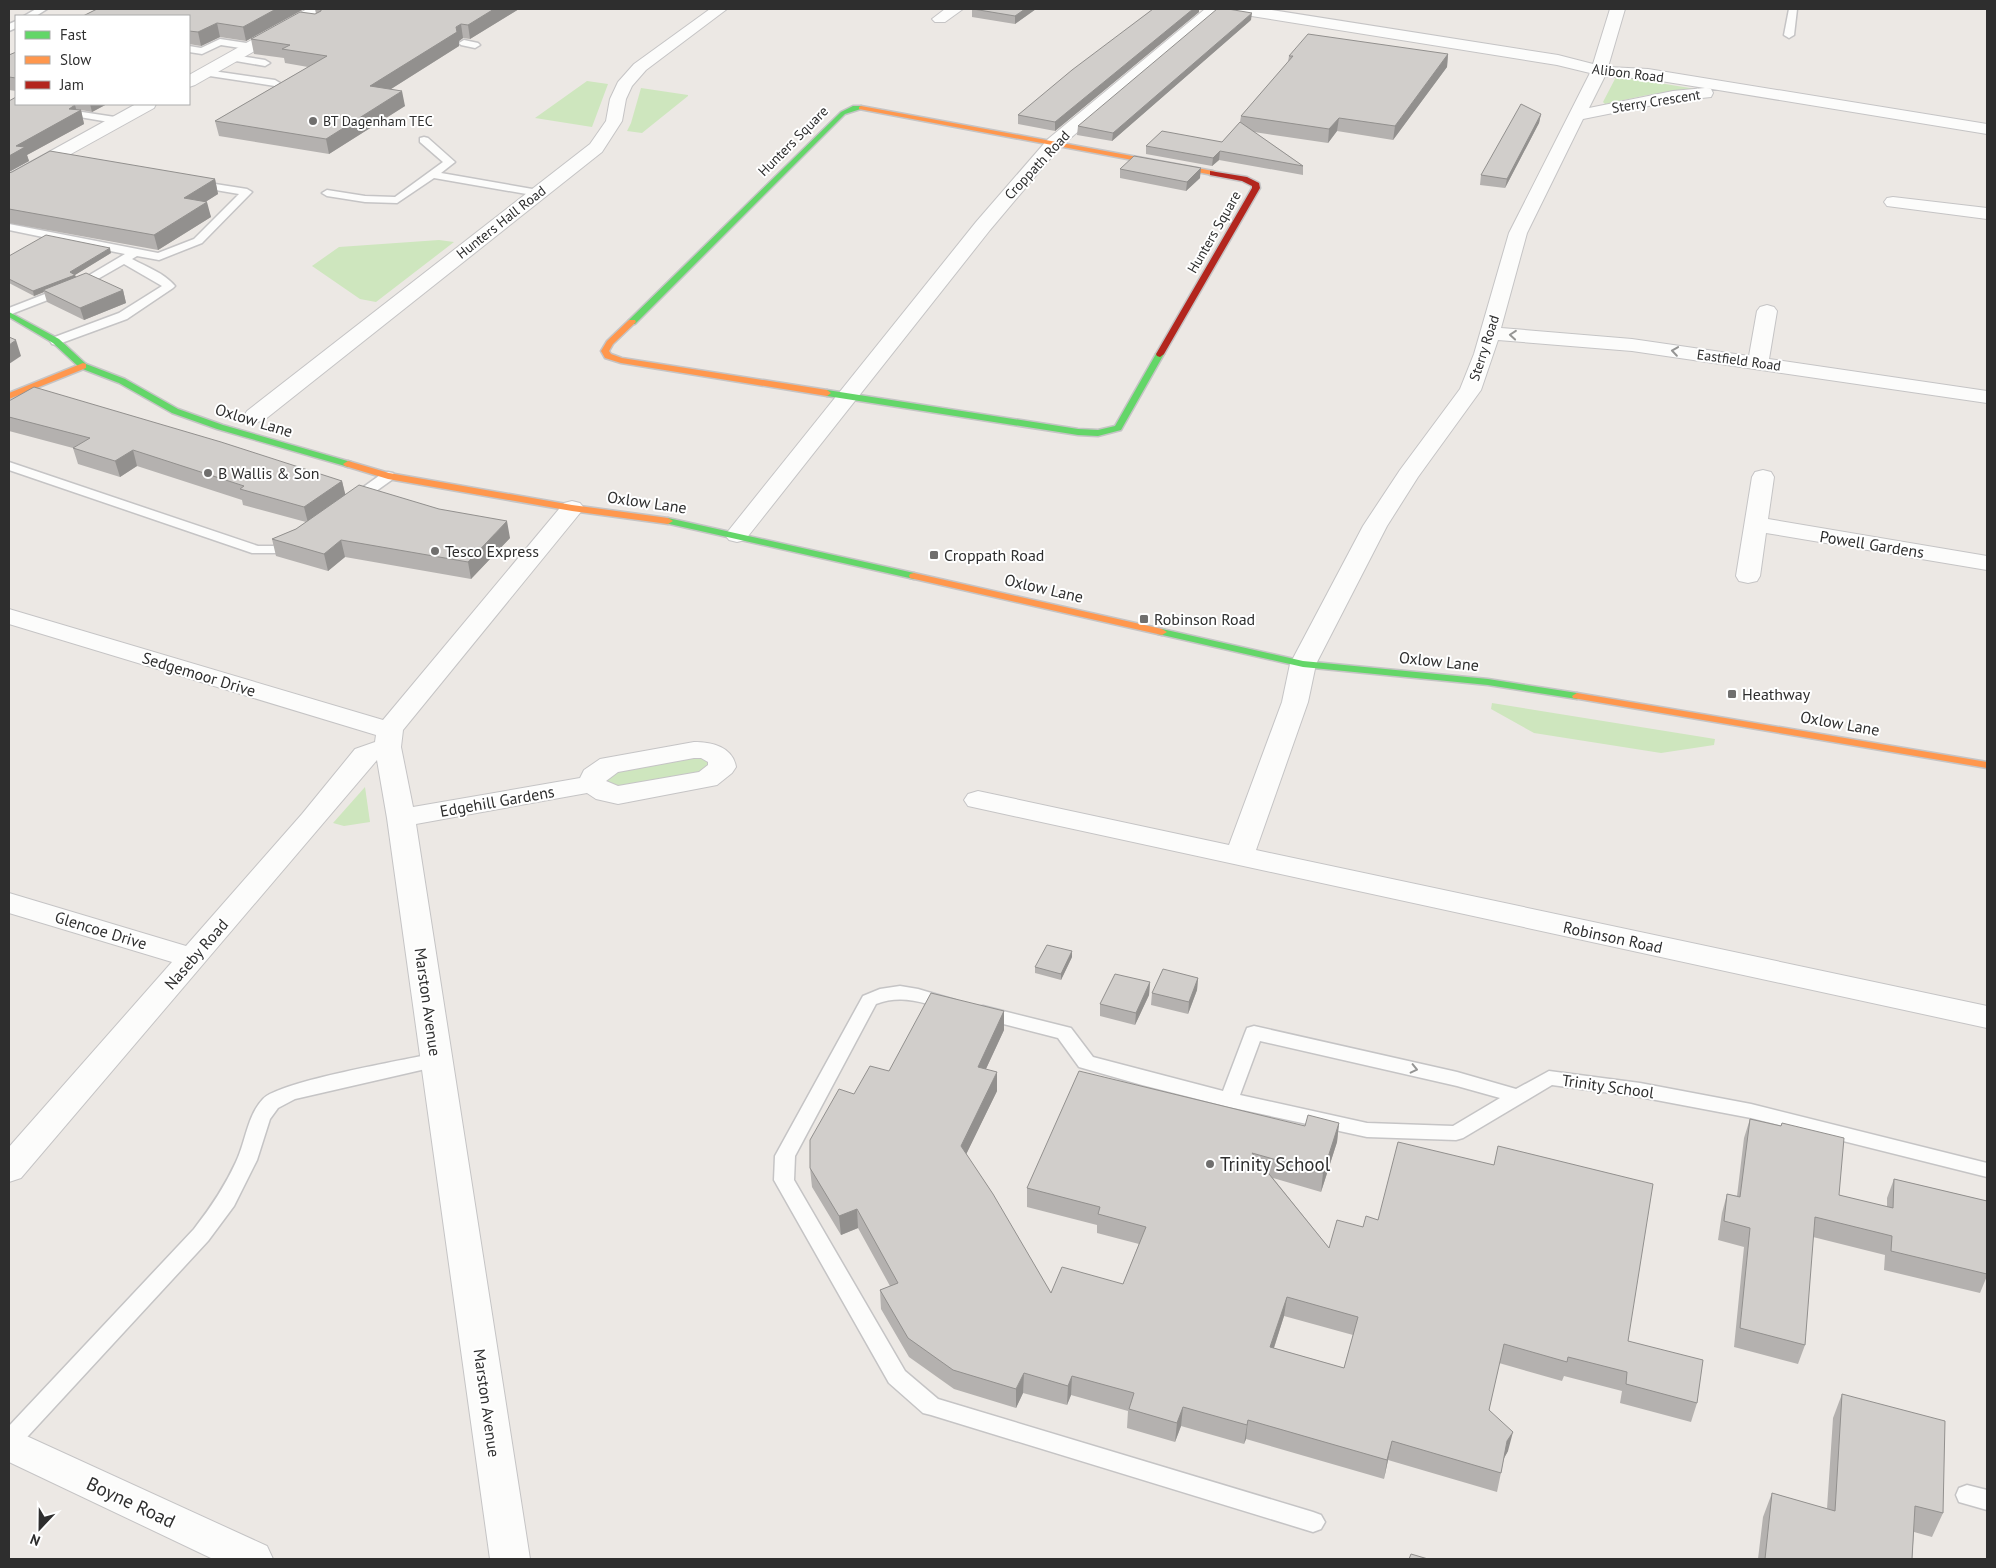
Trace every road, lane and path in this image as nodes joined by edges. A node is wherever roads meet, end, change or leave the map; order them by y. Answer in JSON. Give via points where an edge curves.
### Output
{"nodes":[{"id":1,"x":42,"y":9,"type":"edge"},
{"id":2,"x":719,"y":9,"type":"edge"},
{"id":3,"x":955,"y":9,"type":"edge"},
{"id":4,"x":1214,"y":9,"type":"edge"},
{"id":5,"x":1240,"y":9,"type":"edge"},
{"id":6,"x":1618,"y":9,"type":"edge"},
{"id":7,"x":1793,"y":9,"type":"edge"},
{"id":8,"x":31,"y":15,"type":"edge"},
{"id":9,"x":309,"y":17,"type":"edge"},
{"id":10,"x":940,"y":19,"type":"dead end"},
{"id":11,"x":1790,"y":35,"type":"dead end"},
{"id":12,"x":464,"y":43,"type":"edge"},
{"id":13,"x":476,"y":45,"type":"edge"},
{"id":14,"x":253,"y":46,"type":"junction"},
{"id":15,"x":190,"y":49,"type":"edge"},
{"id":16,"x":233,"y":58,"type":"junction"},
{"id":17,"x":265,"y":63,"type":"edge"},
{"id":18,"x":1600,"y":71,"type":"junction"},
{"id":19,"x":206,"y":73,"type":"junction"},
{"id":20,"x":190,"y":81,"type":"edge"},
{"id":21,"x":275,"y":83,"type":"dead end"},
{"id":22,"x":1734,"y":88,"type":"junction"},
{"id":23,"x":29,"y":105,"type":"edge"},
{"id":24,"x":146,"y":105,"type":"edge"},
{"id":25,"x":1579,"y":115,"type":"junction"},
{"id":26,"x":115,"y":120,"type":"junction"},
{"id":27,"x":1987,"y":129,"type":"edge"},
{"id":28,"x":424,"y":140,"type":"dead end"},
{"id":29,"x":1054,"y":144,"type":"junction"},
{"id":30,"x":47,"y":159,"type":"junction"},
{"id":31,"x":70,"y":163,"type":"edge"},
{"id":32,"x":432,"y":175,"type":"junction"},
{"id":33,"x":9,"y":180,"type":"edge"},
{"id":34,"x":181,"y":181,"type":"edge"},
{"id":35,"x":327,"y":193,"type":"dead end"},
{"id":36,"x":538,"y":193,"type":"junction"},
{"id":37,"x":1893,"y":202,"type":"dead end"},
{"id":38,"x":1987,"y":214,"type":"edge"},
{"id":39,"x":9,"y":227,"type":"edge"},
{"id":40,"x":136,"y":252,"type":"junction"},
{"id":41,"x":124,"y":259,"type":"junction"},
{"id":42,"x":1767,"y":311,"type":"dead end"},
{"id":43,"x":9,"y":313,"type":"edge"},
{"id":44,"x":1489,"y":333,"type":"junction"},
{"id":45,"x":56,"y":341,"type":"junction"},
{"id":46,"x":1758,"y":363,"type":"junction"},
{"id":47,"x":83,"y":366,"type":"junction"},
{"id":48,"x":850,"y":395,"type":"junction"},
{"id":49,"x":9,"y":396,"type":"edge"},
{"id":50,"x":1987,"y":397,"type":"edge"},
{"id":51,"x":255,"y":416,"type":"dead end"},
{"id":52,"x":9,"y":466,"type":"edge"},
{"id":53,"x":388,"y":476,"type":"junction"},
{"id":54,"x":1763,"y":477,"type":"dead end"},
{"id":55,"x":342,"y":508,"type":"edge"},
{"id":56,"x":572,"y":508,"type":"junction"},
{"id":57,"x":1756,"y":524,"type":"junction"},
{"id":58,"x":302,"y":535,"type":"edge"},
{"id":59,"x":737,"y":535,"type":"junction"},
{"id":60,"x":1987,"y":563,"type":"edge"},
{"id":61,"x":1748,"y":576,"type":"dead end"},
{"id":62,"x":9,"y":616,"type":"edge"},
{"id":63,"x":1303,"y":664,"type":"junction"},
{"id":64,"x":389,"y":738,"type":"junction"},
{"id":65,"x":1987,"y":765,"type":"edge"},
{"id":66,"x":592,"y":784,"type":"dead end"},
{"id":67,"x":978,"y":800,"type":"dead end"},
{"id":68,"x":401,"y":818,"type":"junction"},
{"id":69,"x":1239,"y":856,"type":"junction"},
{"id":70,"x":9,"y":903,"type":"edge"},
{"id":71,"x":193,"y":958,"type":"junction"},
{"id":72,"x":1987,"y":1017,"type":"edge"},
{"id":73,"x":436,"y":1060,"type":"junction"},
{"id":74,"x":1518,"y":1096,"type":"junction"},
{"id":75,"x":1229,"y":1100,"type":"junction"},
{"id":76,"x":9,"y":1169,"type":"edge"},
{"id":77,"x":1987,"y":1170,"type":"edge"},
{"id":78,"x":9,"y":1443,"type":"edge"},
{"id":79,"x":1313,"y":1522,"type":"dead end"},
{"id":80,"x":253,"y":1559,"type":"edge"},
{"id":81,"x":510,"y":1559,"type":"edge"}],
"edges":[{"from":1,"to":8,"type":"lane"},
{"from":2,"to":36,"type":"street","name":"Hunters Hall Road","via":[[640,67],[624,85],[614,121],[596,148]]},
{"from":3,"to":10,"type":"street"},
{"from":4,"to":29,"type":"street","name":"Croppath Road"},
{"from":5,"to":18,"type":"street","name":"Alibon Road","via":[[1558,60]]},
{"from":6,"to":18,"type":"street","name":"Sterry Road"},
{"from":7,"to":11,"type":"lane"},
{"from":9,"to":14,"type":"street"},
{"from":12,"to":13,"type":"lane"},
{"from":14,"to":15,"type":"lane","via":[[220,42],[202,51]]},
{"from":14,"to":16,"type":"street"},
{"from":16,"to":17,"type":"lane"},
{"from":16,"to":19,"type":"street"},
{"from":18,"to":22,"type":"street","name":"Alibon Road","via":[[1648,74]]},
{"from":18,"to":25,"type":"street","name":"Sterry Road"},
{"from":19,"to":20,"type":"street"},
{"from":19,"to":21,"type":"lane"},
{"from":22,"to":25,"type":"street","name":"Sterry Crescent","via":[[1673,96]]},
{"from":22,"to":27,"type":"street","name":"Alibon Road"},
{"from":23,"to":26,"type":"lane"},
{"from":24,"to":26,"type":"street"},
{"from":25,"to":44,"type":"street","name":"Sterry Road","via":[[1518,233]]},
{"from":26,"to":30,"type":"street"},
{"from":28,"to":32,"type":"lane","via":[[450,162]]},
{"from":29,"to":48,"type":"street","name":"Croppath Road","via":[[983,226]]},
{"from":29,"to":48,"type":"street","name":"Hunters Square","via":[[1244,179],[1256,185],[1118,428],[1097,434]]},
{"from":29,"to":48,"type":"street","name":"Hunters Square","via":[[873,110],[848,110],[605,351],[608,356],[621,360]]},
{"from":30,"to":31,"type":"lane"},
{"from":30,"to":33,"type":"street"},
{"from":32,"to":35,"type":"lane","via":[[397,200]]},
{"from":32,"to":36,"type":"lane"},
{"from":34,"to":40,"type":"lane","via":[[247,192],[198,241],[158,257]]},
{"from":36,"to":51,"type":"street","name":"Hunters Hall Road"},
{"from":37,"to":38,"type":"street"},
{"from":39,"to":40,"type":"lane"},
{"from":40,"to":41,"type":"lane"},
{"from":41,"to":43,"type":"lane","via":[[85,282]]},
{"from":41,"to":45,"type":"lane","via":[[169,286],[123,316]]},
{"from":42,"to":46,"type":"street"},
{"from":43,"to":45,"type":"street","name":"Oxlow Lane"},
{"from":46,"to":44,"type":"street","name":"Eastfield Road","one_way":true,"via":[[1632,345]]},
{"from":44,"to":63,"type":"street","name":"Sterry Road","via":[[1470,390],[1375,526]]},
{"from":45,"to":47,"type":"street","name":"Oxlow Lane"},
{"from":46,"to":50,"type":"street","name":"Eastfield Road"},
{"from":47,"to":49,"type":"street"},
{"from":47,"to":53,"type":"street","name":"Oxlow Lane","via":[[122,381],[175,411]]},
{"from":48,"to":59,"type":"street","name":"Croppath Road"},
{"from":52,"to":58,"type":"lane","via":[[257,550],[276,550]]},
{"from":53,"to":55,"type":"lane"},
{"from":53,"to":56,"type":"street","name":"Oxlow Lane"},
{"from":54,"to":57,"type":"street"},
{"from":56,"to":59,"type":"street","name":"Oxlow Lane","via":[[682,523]]},
{"from":56,"to":64,"type":"street"},
{"from":57,"to":60,"type":"street","name":"Powell Gardens"},
{"from":57,"to":61,"type":"street"},
{"from":59,"to":63,"type":"street","name":"Oxlow Lane"},
{"from":62,"to":64,"type":"street","name":"Sedgemoor Drive","via":[[372,726]]},
{"from":63,"to":65,"type":"street","name":"Oxlow Lane","via":[[1488,682]]},
{"from":63,"to":69,"type":"street","via":[[1294,702]]},
{"from":64,"to":68,"type":"street","name":"Marston Avenue"},
{"from":64,"to":71,"type":"street","name":"Naseby Road","via":[[365,755]]},
{"from":66,"to":68,"type":"street","name":"Edgehill Gardens"},
{"from":67,"to":69,"type":"street","name":"Robinson Road"},
{"from":68,"to":73,"type":"street","name":"Marston Avenue"},
{"from":69,"to":72,"type":"street","name":"Robinson Road"},
{"from":70,"to":71,"type":"street","name":"Glencoe Drive"},
{"from":71,"to":76,"type":"street","name":"Naseby Road"},
{"from":73,"to":78,"type":"lane","via":[[305,1089],[271,1103],[261,1118],[247,1160],[224,1206]]},
{"from":73,"to":81,"type":"street","name":"Marston Avenue"},
{"from":74,"to":75,"type":"lane","name":"Trinity School","via":[[1456,1133],[1367,1130]]},
{"from":75,"to":74,"type":"lane","one_way":true,"via":[[1254,1033],[1366,1057]]},
{"from":74,"to":77,"type":"lane","name":"Trinity School","via":[[1549,1078],[1640,1090],[1751,1111]]},
{"from":75,"to":79,"type":"lane","name":"Trinity School","via":[[1086,1062],[1064,1033],[903,992],[884,992],[869,1000],[785,1156],[784,1180],[897,1377],[931,1406]]},
{"from":78,"to":80,"type":"street","name":"Boyne Road"}]}
